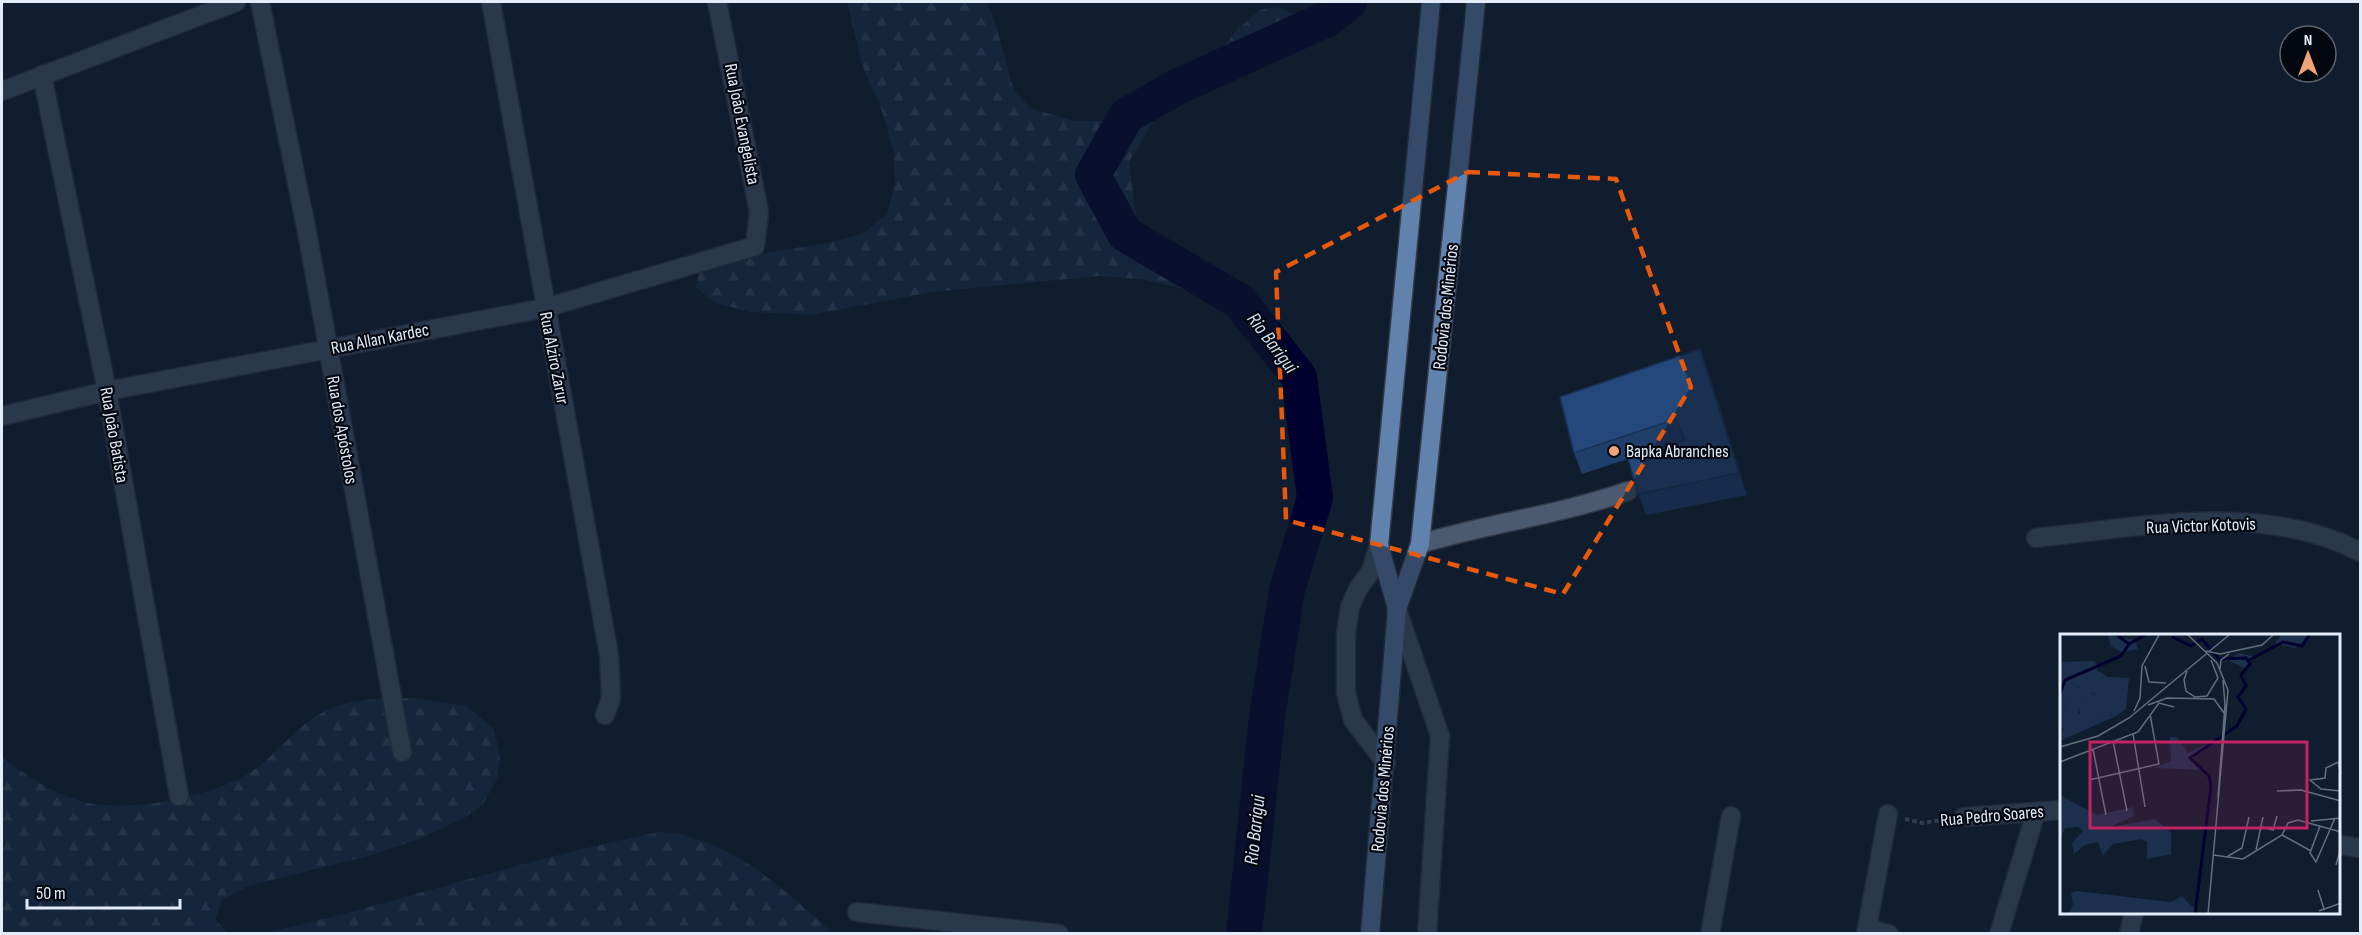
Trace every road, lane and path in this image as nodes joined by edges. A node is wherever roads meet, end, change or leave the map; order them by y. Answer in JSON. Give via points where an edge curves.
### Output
{"nodes":[{"id":1,"x":236,"y":2,"type":"edge"},
{"id":2,"x":260,"y":2,"type":"edge"},
{"id":3,"x":491,"y":2,"type":"edge"},
{"id":4,"x":717,"y":2,"type":"edge"},
{"id":5,"x":1431,"y":2,"type":"edge"},
{"id":6,"x":1476,"y":2,"type":"edge"},
{"id":7,"x":42,"y":75,"type":"junction"},
{"id":8,"x":2,"y":91,"type":"edge"},
{"id":9,"x":755,"y":246,"type":"joint"},
{"id":10,"x":545,"y":308,"type":"junction"},
{"id":11,"x":327,"y":350,"type":"junction"},
{"id":12,"x":107,"y":391,"type":"junction"},
{"id":13,"x":2,"y":416,"type":"edge"},
{"id":14,"x":1628,"y":491,"type":"dead end"},
{"id":15,"x":2036,"y":538,"type":"dead end"},
{"id":16,"x":1420,"y":544,"type":"junction"},
{"id":17,"x":1379,"y":545,"type":"junction"},
{"id":18,"x":2361,"y":552,"type":"edge"},
{"id":19,"x":1397,"y":609,"type":"junction"},
{"id":20,"x":605,"y":715,"type":"dead end"},
{"id":21,"x":402,"y":752,"type":"dead end"},
{"id":22,"x":1386,"y":763,"type":"junction"},
{"id":23,"x":179,"y":796,"type":"dead end"},
{"id":24,"x":2060,"y":810,"type":"edge"},
{"id":25,"x":2036,"y":812,"type":"junction"},
{"id":26,"x":1888,"y":814,"type":"dead end"},
{"id":27,"x":1731,"y":816,"type":"dead end"},
{"id":28,"x":1964,"y":817,"type":"joint"},
{"id":29,"x":1922,"y":823,"type":"dead end"},
{"id":30,"x":2341,"y":845,"type":"edge"},
{"id":31,"x":2361,"y":848,"type":"edge"},
{"id":32,"x":857,"y":912,"type":"dead end"},
{"id":33,"x":2134,"y":914,"type":"edge"},
{"id":34,"x":1867,"y":931,"type":"edge"},
{"id":35,"x":1059,"y":933,"type":"edge"},
{"id":36,"x":1370,"y":933,"type":"edge"},
{"id":37,"x":1427,"y":933,"type":"edge"},
{"id":38,"x":1710,"y":933,"type":"edge"},
{"id":39,"x":1889,"y":933,"type":"edge"},
{"id":40,"x":1999,"y":933,"type":"edge"},
{"id":41,"x":2129,"y":933,"type":"edge"}],
"edges":[{"from":1,"to":7,"type":"street"},
{"from":2,"to":11,"type":"street","name":"Rua dos Apóstolos"},
{"from":3,"to":10,"type":"street","name":"Rua Alziro Zarur"},
{"from":4,"to":9,"type":"street","name":"Rua João Evangelista","via":[[759,212]]},
{"from":5,"to":17,"type":"main road","name":"Rodovia dos Minérios"},
{"from":6,"to":16,"type":"main road","name":"Rodovia dos Minérios"},
{"from":7,"to":8,"type":"street"},
{"from":7,"to":12,"type":"street","name":"Rua João Batista"},
{"from":9,"to":10,"type":"street","name":"Rua Allan Kardec"},
{"from":10,"to":11,"type":"street","name":"Rua Allan Kardec"},
{"from":10,"to":20,"type":"street","name":"Rua Alziro Zarur","via":[[609,655],[611,698]]},
{"from":11,"to":12,"type":"street","name":"Rua Allan Kardec"},
{"from":11,"to":21,"type":"street","name":"Rua dos Apóstolos"},
{"from":12,"to":13,"type":"street","name":"Rua Allan Kardec"},
{"from":12,"to":23,"type":"street","name":"Rua João Batista"},
{"from":14,"to":16,"type":"street"},
{"from":15,"to":18,"type":"street","name":"Rua Victor Kotovis","via":[[2209,522],[2256,522],[2335,538]]},
{"from":16,"to":19,"type":"main road","name":"Rodovia dos Minérios"},
{"from":17,"to":19,"type":"main road","name":"Rodovia dos Minérios"},
{"from":17,"to":22,"type":"street","via":[[1371,571],[1350,607],[1346,693],[1353,720]]},
{"from":19,"to":22,"type":"main road","name":"Rodovia dos Minérios"},
{"from":19,"to":37,"type":"street","via":[[1440,736]]},
{"from":22,"to":36,"type":"main road","name":"Rodovia dos Minérios"},
{"from":24,"to":25,"type":"street","name":"Rua Pedro Soares"},
{"from":25,"to":28,"type":"street","name":"Rua Pedro Soares"},
{"from":25,"to":40,"type":"street"},
{"from":26,"to":34,"type":"street"},
{"from":27,"to":38,"type":"street"},
{"from":28,"to":29,"type":"path","name":"Rua Pedro Soares"},
{"from":30,"to":31,"type":"street"},
{"from":32,"to":35,"type":"street"},
{"from":33,"to":41,"type":"street"},
{"from":34,"to":39,"type":"street"}]}
